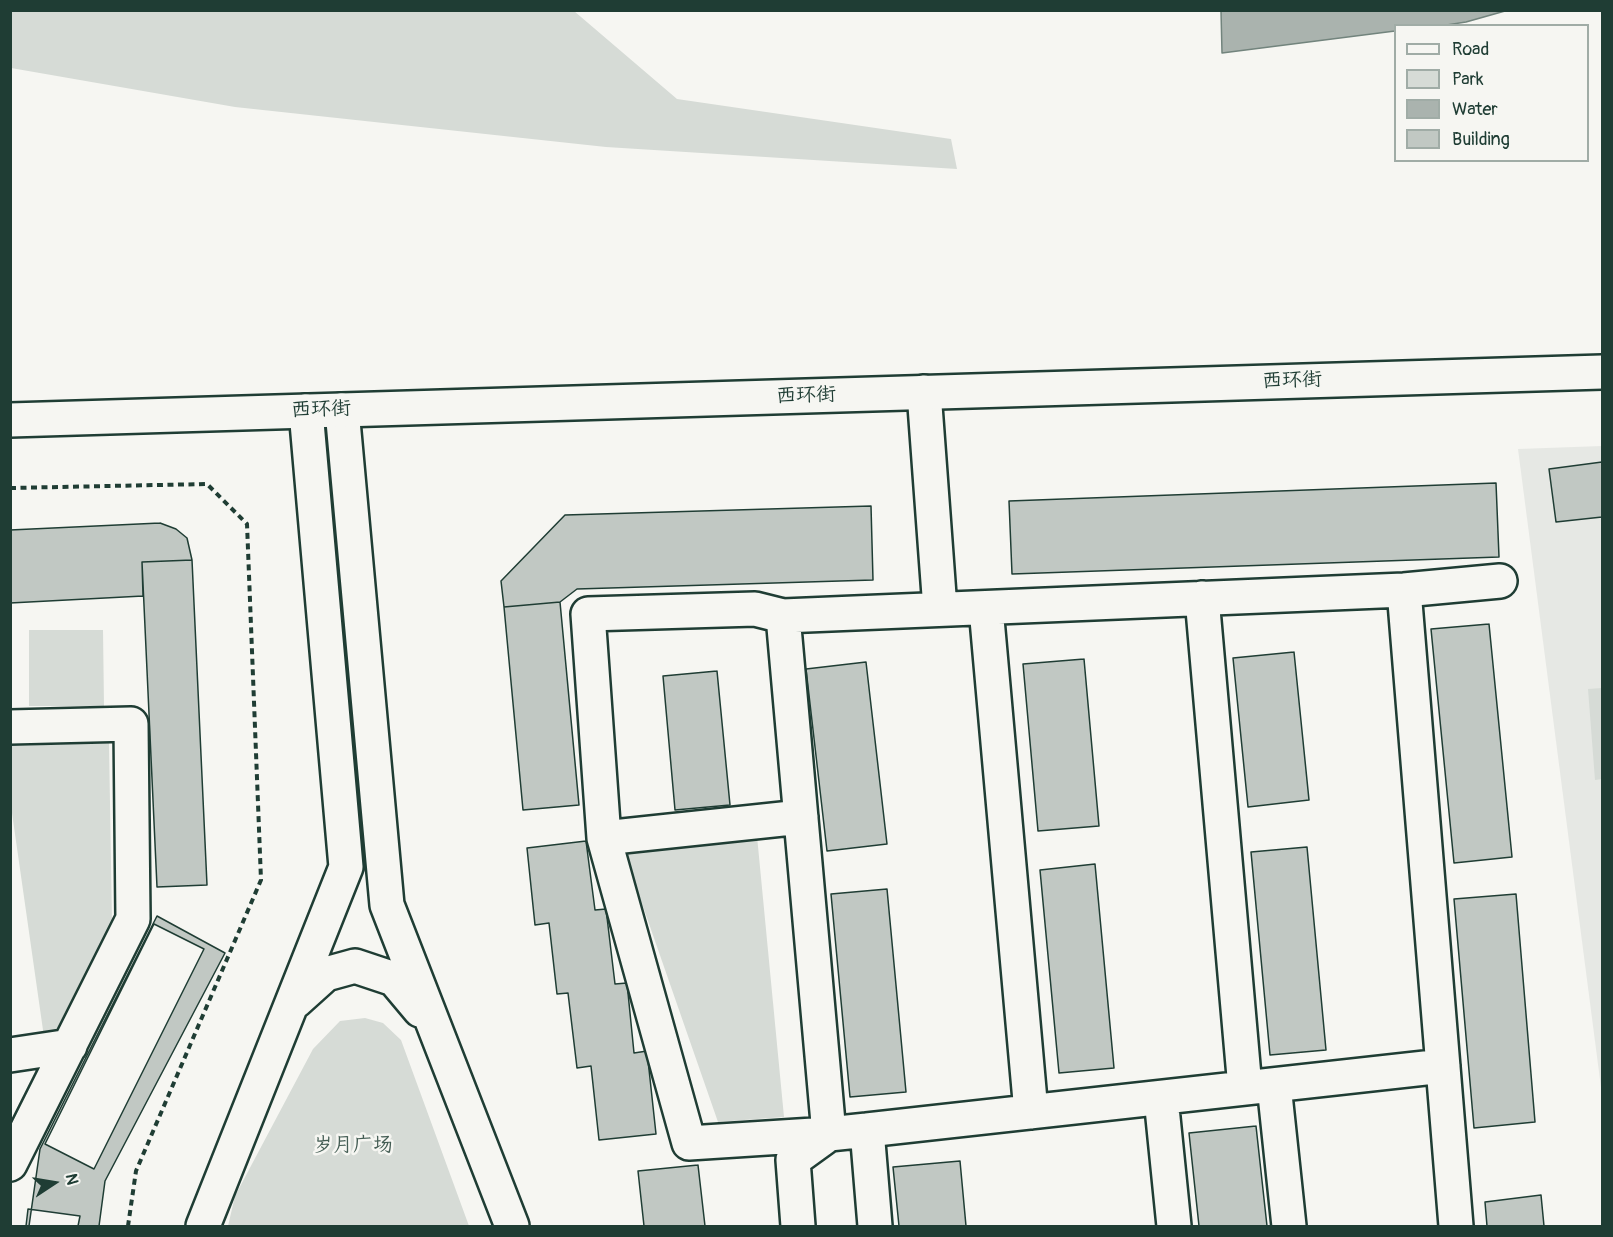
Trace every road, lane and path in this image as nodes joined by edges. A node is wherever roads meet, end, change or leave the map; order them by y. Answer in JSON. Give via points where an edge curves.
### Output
{"nodes":[{"id":1,"x":1602,"y":372,"type":"edge"},
{"id":2,"x":924,"y":392,"type":"junction"},
{"id":3,"x":342,"y":410,"type":"junction"},
{"id":4,"x":306,"y":411,"type":"junction"},
{"id":5,"x":10,"y":420,"type":"edge"},
{"id":6,"x":10,"y":488,"type":"edge"},
{"id":7,"x":1500,"y":581,"type":"dead end"},
{"id":8,"x":1404,"y":590,"type":"junction"},
{"id":9,"x":1202,"y":598,"type":"junction"},
{"id":10,"x":986,"y":608,"type":"junction"},
{"id":11,"x":940,"y":609,"type":"junction"},
{"id":12,"x":783,"y":616,"type":"junction"},
{"id":13,"x":10,"y":727,"type":"edge"},
{"id":14,"x":801,"y":817,"type":"junction"},
{"id":15,"x":604,"y":838,"type":"junction"},
{"id":16,"x":291,"y":1005,"type":"junction"},
{"id":17,"x":435,"y":1028,"type":"junction"},
{"id":18,"x":70,"y":1046,"type":"junction"},
{"id":19,"x":10,"y":1055,"type":"edge"},
{"id":20,"x":1443,"y":1066,"type":"junction"},
{"id":21,"x":1259,"y":1087,"type":"junction"},
{"id":22,"x":1161,"y":1098,"type":"junction"},
{"id":23,"x":1031,"y":1112,"type":"junction"},
{"id":24,"x":867,"y":1130,"type":"junction"},
{"id":25,"x":829,"y":1134,"type":"junction"},
{"id":26,"x":10,"y":1164,"type":"edge"},
{"id":27,"x":128,"y":1227,"type":"edge"},
{"id":28,"x":203,"y":1227,"type":"edge"},
{"id":29,"x":512,"y":1227,"type":"edge"},
{"id":30,"x":798,"y":1227,"type":"edge"},
{"id":31,"x":875,"y":1227,"type":"edge"},
{"id":32,"x":1174,"y":1227,"type":"edge"},
{"id":33,"x":1289,"y":1227,"type":"edge"},
{"id":34,"x":1456,"y":1227,"type":"edge"}],
"edges":[{"from":1,"to":2,"type":"street","name":"西环街"},
{"from":2,"to":3,"type":"street","name":"西环街"},
{"from":2,"to":11,"type":"street"},
{"from":3,"to":4,"type":"street","name":"西环街"},
{"from":3,"to":17,"type":"street","via":[[387,905]]},
{"from":4,"to":5,"type":"street","name":"西环街"},
{"from":4,"to":16,"type":"street","via":[[346,867]]},
{"from":6,"to":27,"type":"path","via":[[207,484],[247,524],[261,880],[136,1171]]},
{"from":7,"to":8,"type":"street"},
{"from":8,"to":9,"type":"street"},
{"from":8,"to":20,"type":"street"},
{"from":9,"to":10,"type":"street"},
{"from":9,"to":21,"type":"street"},
{"from":10,"to":11,"type":"street"},
{"from":10,"to":23,"type":"street"},
{"from":11,"to":12,"type":"street"},
{"from":12,"to":14,"type":"street"},
{"from":12,"to":15,"type":"street","via":[[755,609],[588,614]]},
{"from":13,"to":18,"type":"street","via":[[130,724],[133,919]]},
{"from":14,"to":15,"type":"street"},
{"from":14,"to":25,"type":"street"},
{"from":15,"to":25,"type":"street","via":[[689,1143]]},
{"from":16,"to":17,"type":"street","via":[[326,974],[355,966],[394,979]]},
{"from":16,"to":28,"type":"street"},
{"from":17,"to":29,"type":"street"},
{"from":18,"to":19,"type":"street"},
{"from":18,"to":26,"type":"street"},
{"from":20,"to":21,"type":"street"},
{"from":20,"to":34,"type":"street"},
{"from":21,"to":22,"type":"street"},
{"from":21,"to":33,"type":"street"},
{"from":22,"to":23,"type":"street"},
{"from":22,"to":32,"type":"street"},
{"from":23,"to":24,"type":"street"},
{"from":24,"to":25,"type":"street"},
{"from":24,"to":31,"type":"street"},
{"from":25,"to":30,"type":"street","via":[[793,1160]]}]}
